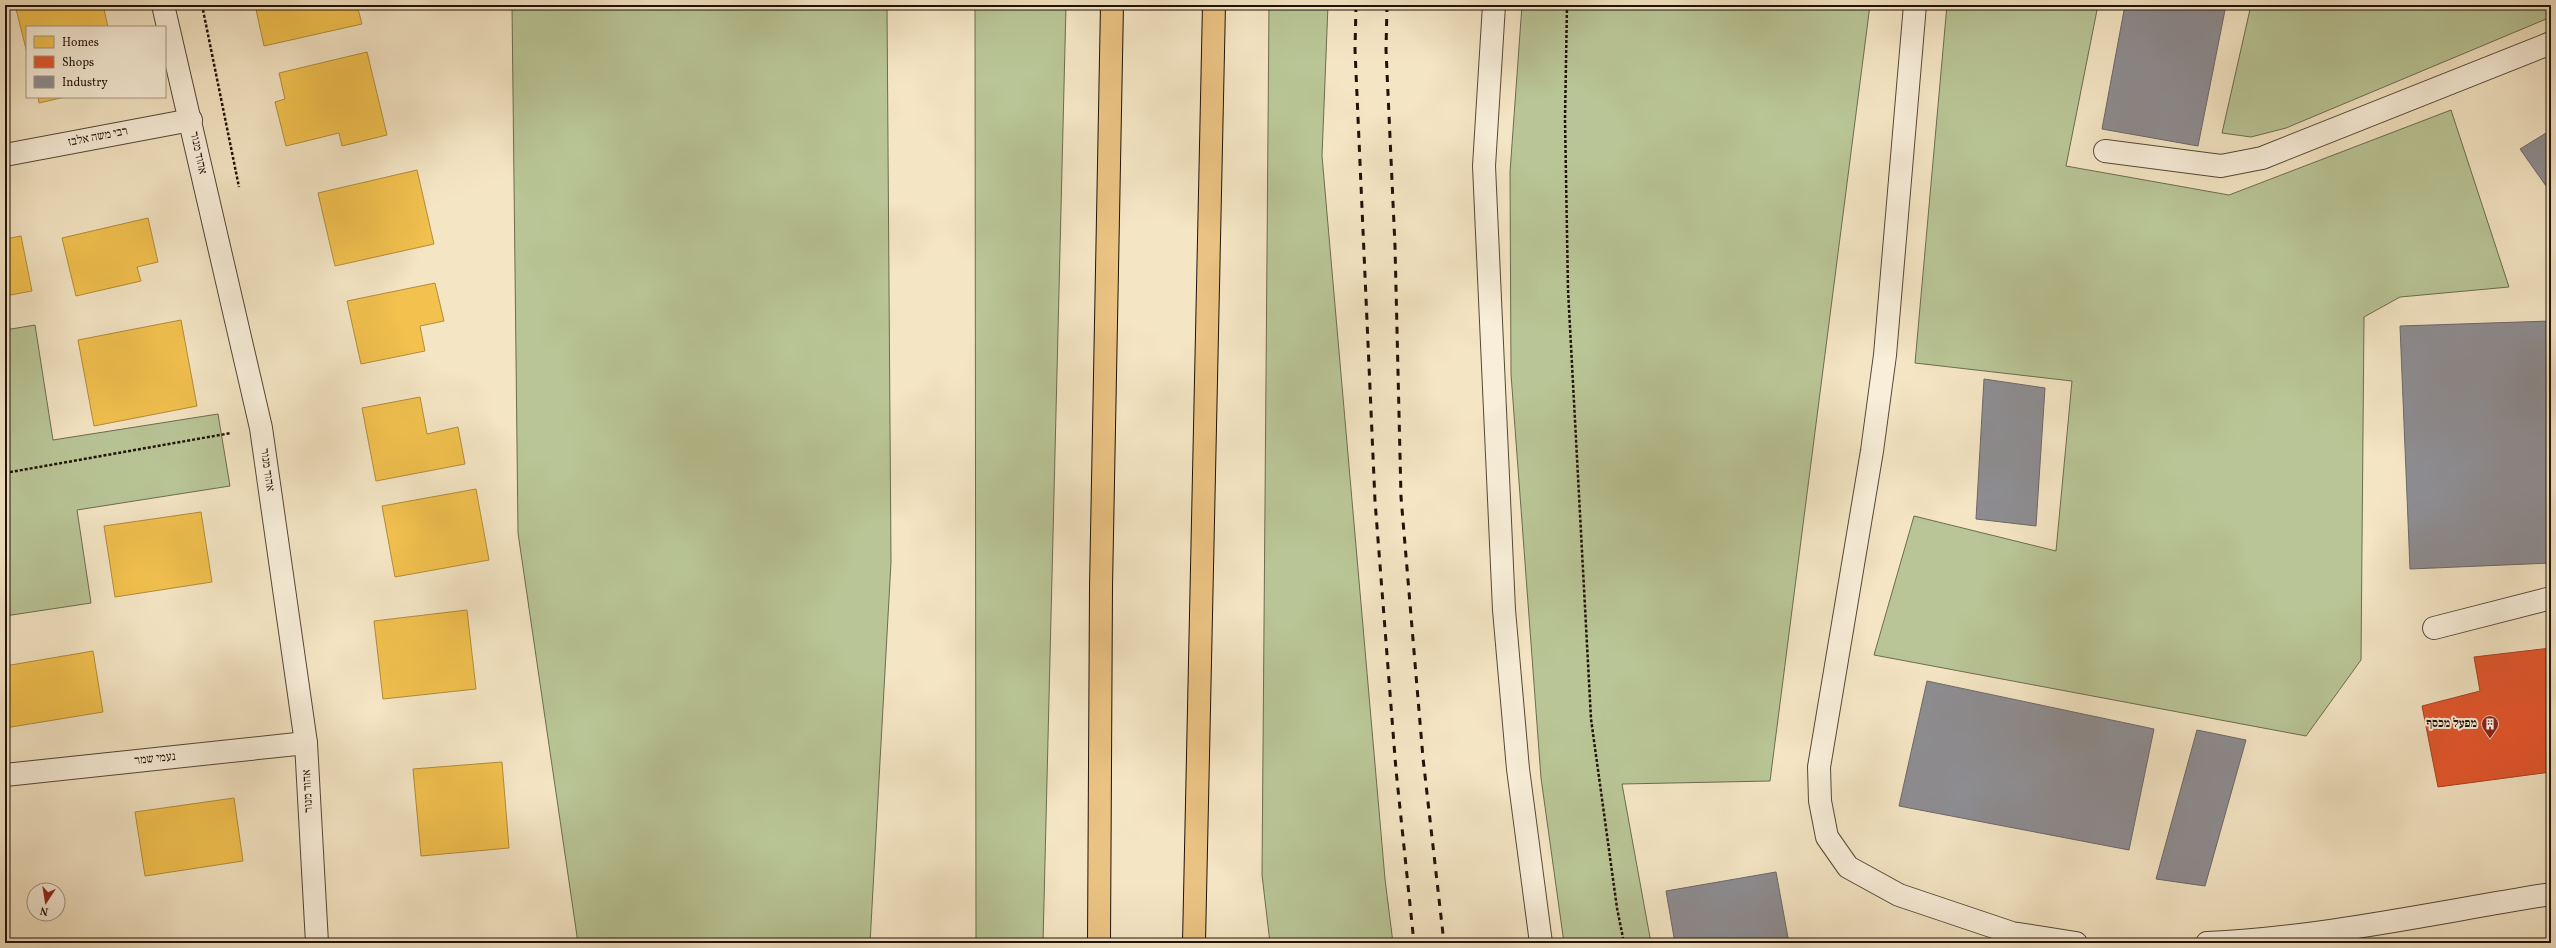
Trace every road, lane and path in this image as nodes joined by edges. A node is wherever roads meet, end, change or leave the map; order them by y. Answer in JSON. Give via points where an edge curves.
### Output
{"nodes":[{"id":1,"x":163,"y":5,"type":"edge"},
{"id":2,"x":1112,"y":5,"type":"edge"},
{"id":3,"x":1214,"y":5,"type":"edge"},
{"id":4,"x":1494,"y":5,"type":"edge"},
{"id":5,"x":1567,"y":5,"type":"edge"},
{"id":6,"x":1915,"y":5,"type":"edge"},
{"id":7,"x":2551,"y":43,"type":"edge"},
{"id":8,"x":191,"y":120,"type":"junction"},
{"id":9,"x":2105,"y":151,"type":"dead end"},
{"id":10,"x":5,"y":155,"type":"edge"},
{"id":11,"x":261,"y":428,"type":"junction"},
{"id":12,"x":5,"y":473,"type":"edge"},
{"id":13,"x":2551,"y":598,"type":"edge"},
{"id":14,"x":2434,"y":628,"type":"dead end"},
{"id":15,"x":306,"y":743,"type":"junction"},
{"id":16,"x":5,"y":775,"type":"edge"},
{"id":17,"x":2551,"y":894,"type":"edge"},
{"id":18,"x":317,"y":943,"type":"edge"},
{"id":19,"x":1099,"y":943,"type":"edge"},
{"id":20,"x":1194,"y":943,"type":"edge"},
{"id":21,"x":1541,"y":943,"type":"edge"},
{"id":22,"x":1624,"y":943,"type":"edge"},
{"id":23,"x":2076,"y":943,"type":"edge"},
{"id":24,"x":2207,"y":943,"type":"edge"}],
"edges":[{"from":1,"to":8,"type":"street","name":"אהוד מנור"},
{"from":2,"to":19,"type":"highway","via":[[1102,508]]},
{"from":3,"to":20,"type":"highway"},
{"from":4,"to":21,"type":"street","via":[[1484,166],[1504,602],[1518,770]]},
{"from":5,"to":22,"type":"path","via":[[1565,119],[1568,290],[1591,711],[1617,908]]},
{"from":6,"to":23,"type":"street","via":[[1885,355],[1872,451],[1819,767],[1820,801],[1827,837],[1848,867],[1893,892],[2012,933]]},
{"from":7,"to":9,"type":"street","via":[[2262,158],[2221,166]]},
{"from":8,"to":10,"type":"street","name":"רבי משה אלבז"},
{"from":8,"to":11,"type":"street","name":"אהוד מנור"},
{"from":11,"to":12,"type":"path"},
{"from":11,"to":15,"type":"street","name":"אהוד מנור"},
{"from":13,"to":14,"type":"street"},
{"from":15,"to":16,"type":"street","name":"נעמי שמר"},
{"from":15,"to":18,"type":"street","name":"אהוד מנור"},
{"from":17,"to":24,"type":"street","via":[[2340,928],[2246,941]]}]}
